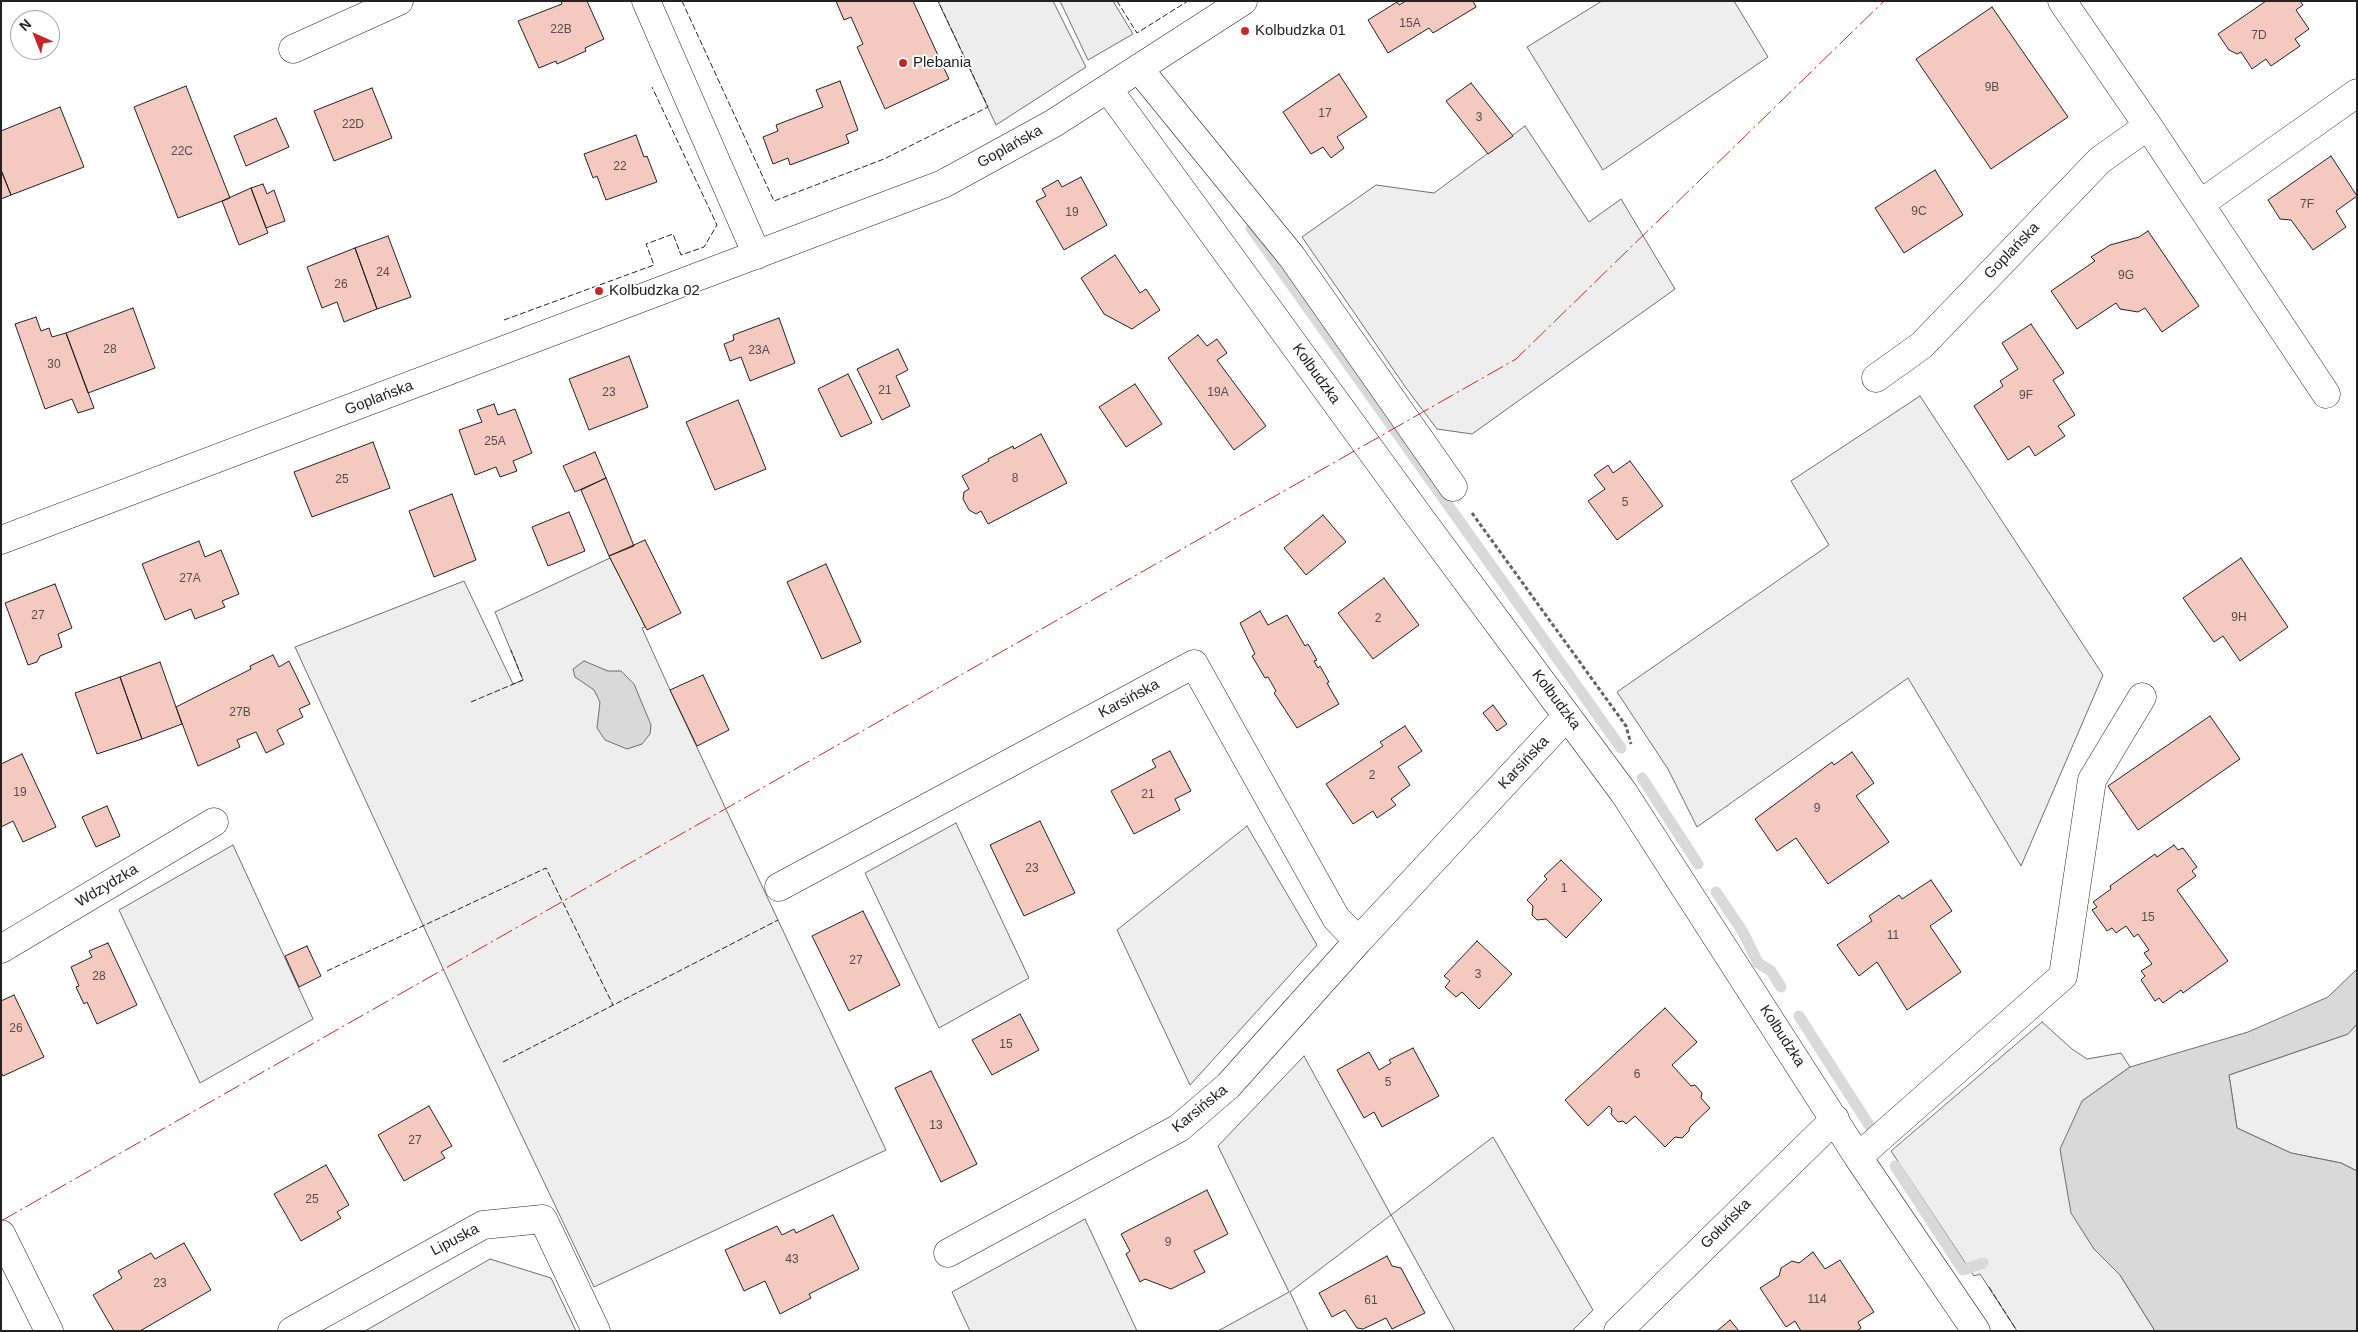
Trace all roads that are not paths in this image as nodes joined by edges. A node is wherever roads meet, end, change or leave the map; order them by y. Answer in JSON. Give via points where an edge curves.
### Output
{"nodes":[{"id":1,"x":399,"y":1,"type":"edge"},
{"id":2,"x":646,"y":1,"type":"edge"},
{"id":3,"x":1243,"y":1,"type":"edge"},
{"id":4,"x":2062,"y":1,"type":"edge"},
{"id":5,"x":293,"y":49,"type":"dead end"},
{"id":6,"x":1139,"y":69,"type":"junction"},
{"id":7,"x":1108,"y":89,"type":"junction"},
{"id":8,"x":2357,"y":93,"type":"edge"},
{"id":9,"x":2148,"y":126,"type":"junction"},
{"id":10,"x":2200,"y":204,"type":"junction"},
{"id":11,"x":757,"y":255,"type":"junction"},
{"id":12,"x":1876,"y":378,"type":"dead end"},
{"id":13,"x":2326,"y":394,"type":"dead end"},
{"id":14,"x":1453,"y":486,"type":"road end"},
{"id":15,"x":1,"y":540,"type":"edge"},
{"id":16,"x":2142,"y":697,"type":"dead end"},
{"id":17,"x":1567,"y":716,"type":"junction"},
{"id":18,"x":214,"y":822,"type":"dead end"},
{"id":19,"x":779,"y":887,"type":"dead end"},
{"id":20,"x":1358,"y":941,"type":"junction"},
{"id":21,"x":1,"y":949,"type":"edge"},
{"id":22,"x":1835,"y":1119,"type":"junction"},
{"id":23,"x":1858,"y":1157,"type":"junction"},
{"id":24,"x":1,"y":1234,"type":"edge"},
{"id":25,"x":948,"y":1253,"type":"dead end"},
{"id":26,"x":49,"y":1331,"type":"edge"},
{"id":27,"x":292,"y":1331,"type":"edge"},
{"id":28,"x":596,"y":1331,"type":"edge"},
{"id":29,"x":1618,"y":1331,"type":"edge"},
{"id":30,"x":1976,"y":1331,"type":"edge"}],
"edges":[{"from":1,"to":5,"type":"street"},
{"from":2,"to":11,"type":"street"},
{"from":3,"to":6,"type":"street","name":"Goplańska"},
{"from":4,"to":9,"type":"street"},
{"from":6,"to":7,"type":"street","name":"Goplańska"},
{"from":6,"to":14,"type":"street","via":[[1292,257]]},
{"from":7,"to":11,"type":"street","name":"Goplańska","via":[[1054,123],[943,184]]},
{"from":7,"to":17,"type":"street","name":"Kolbudzka"},
{"from":8,"to":10,"type":"street"},
{"from":9,"to":10,"type":"street"},
{"from":9,"to":12,"type":"street","name":"Goplańska","via":[[2100,160],[1922,345]]},
{"from":10,"to":13,"type":"street"},
{"from":11,"to":15,"type":"street","name":"Goplańska"},
{"from":16,"to":23,"type":"street","via":[[2092,780],[2063,976]]},
{"from":17,"to":20,"type":"street","name":"Karsińska"},
{"from":17,"to":22,"type":"street","name":"Kolbudzka","via":[[1624,793]]},
{"from":18,"to":21,"type":"street","name":"Wdzydzka"},
{"from":19,"to":20,"type":"street","name":"Karsińska","via":[[1194,664],[1336,918]]},
{"from":20,"to":25,"type":"street","name":"Karsińska","via":[[1228,1086],[1179,1128]]},
{"from":22,"to":23,"type":"street","name":"Kolbudzka"},
{"from":22,"to":29,"type":"street","name":"Gołuńska"},
{"from":23,"to":30,"type":"street","name":"Kolbudzka"},
{"from":24,"to":26,"type":"street"},
{"from":27,"to":28,"type":"street","name":"Lipuska","via":[[483,1225],[543,1219]]}]}
